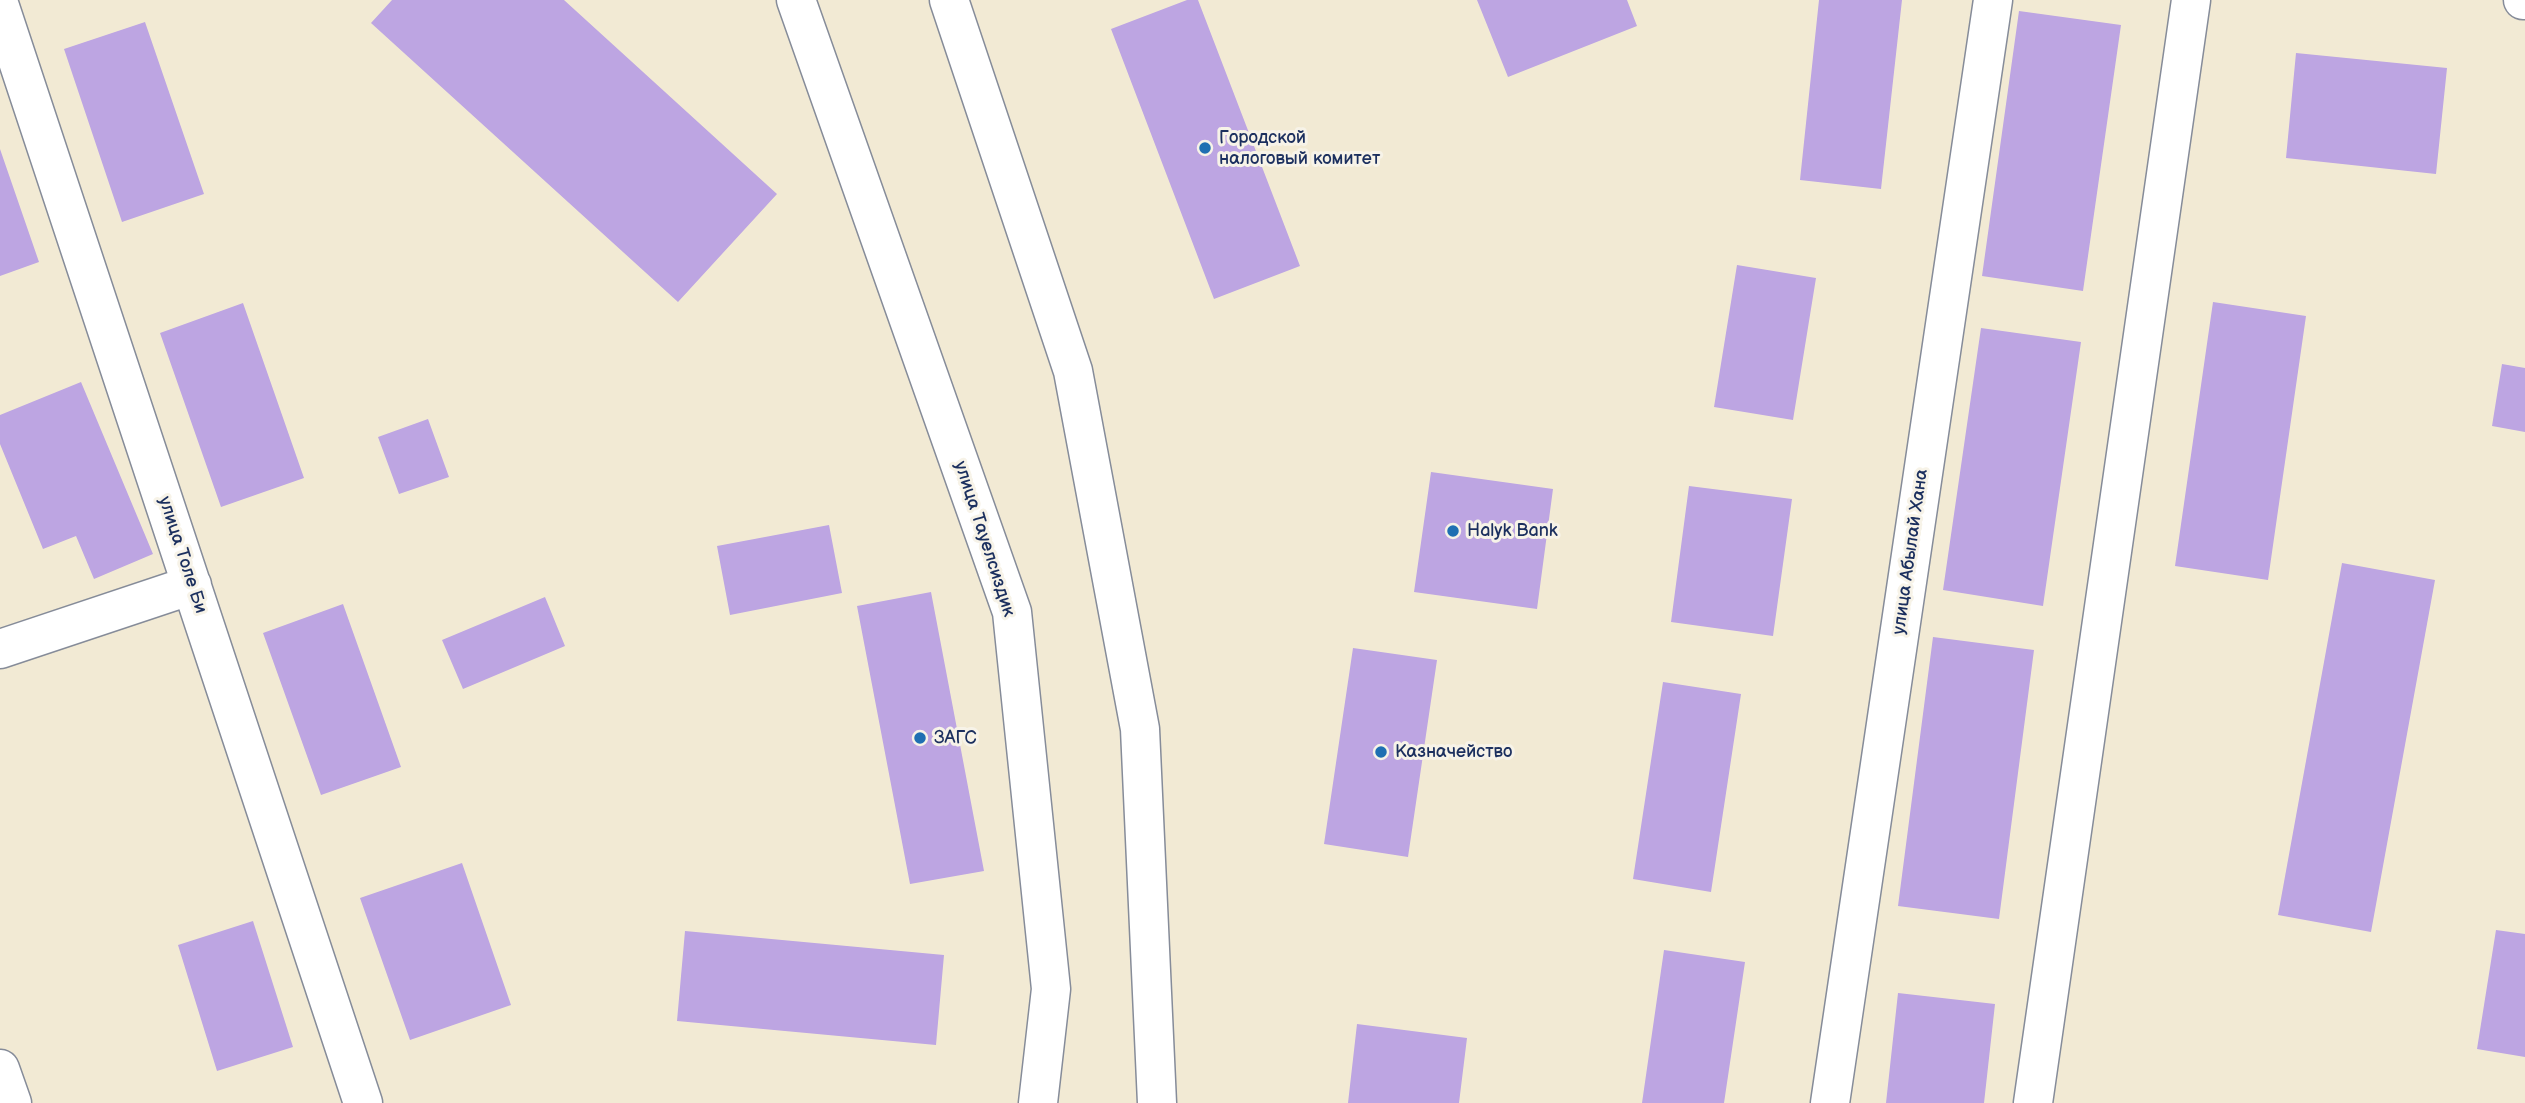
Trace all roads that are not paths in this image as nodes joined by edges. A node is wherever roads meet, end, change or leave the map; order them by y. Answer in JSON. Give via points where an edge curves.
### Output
{"nodes":[{"id":1,"x":796,"y":0,"type":"edge"},
{"id":2,"x":949,"y":0,"type":"edge"},
{"id":3,"x":1993,"y":0,"type":"edge"},
{"id":4,"x":2192,"y":0,"type":"edge"},
{"id":5,"x":0,"y":7,"type":"edge"},
{"id":6,"x":192,"y":585,"type":"junction"},
{"id":7,"x":0,"y":649,"type":"edge"},
{"id":8,"x":0,"y":1069,"type":"edge"},
{"id":9,"x":12,"y":1103,"type":"edge"},
{"id":10,"x":363,"y":1103,"type":"edge"},
{"id":11,"x":1038,"y":1103,"type":"edge"},
{"id":12,"x":1157,"y":1103,"type":"edge"},
{"id":13,"x":1830,"y":1103,"type":"edge"},
{"id":14,"x":2032,"y":1103,"type":"edge"}],
"edges":[{"from":1,"to":11,"type":"street","name":"улица Тауелсиздик","via":[[1012,612],[1051,989]]},
{"from":2,"to":12,"type":"street","via":[[1073,371],[1140,729]]},
{"from":3,"to":13,"type":"street","name":"улица Абылай Хана"},
{"from":4,"to":14,"type":"street"},
{"from":5,"to":6,"type":"street","name":"улица Толе Би"},
{"from":6,"to":7,"type":"street"},
{"from":6,"to":10,"type":"street","name":"улица Толе Би"},
{"from":8,"to":9,"type":"street"}]}
